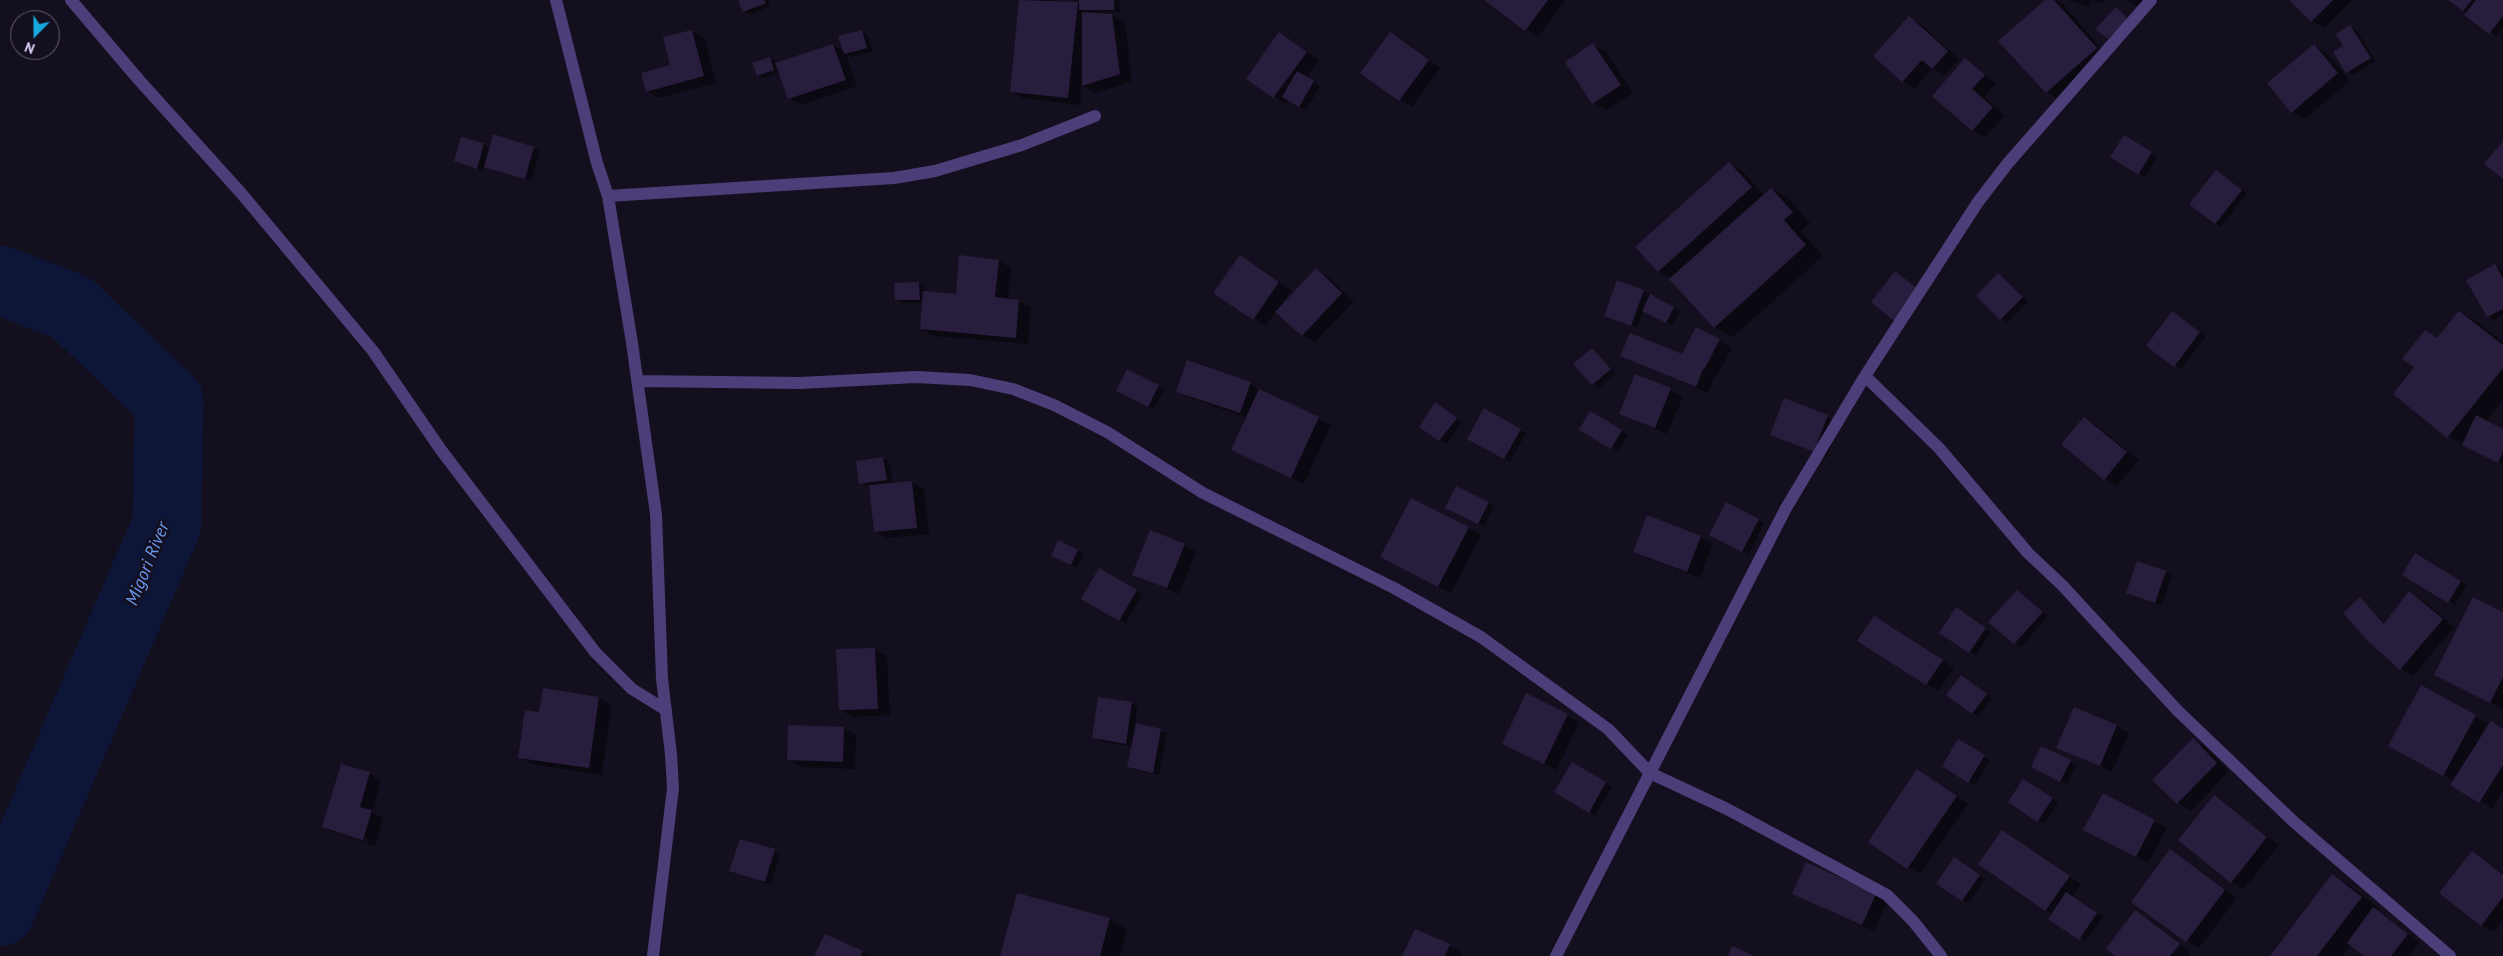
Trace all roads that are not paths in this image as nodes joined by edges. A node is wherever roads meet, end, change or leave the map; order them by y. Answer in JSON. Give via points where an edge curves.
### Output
{"nodes":[{"id":1,"x":71,"y":0,"type":"edge"},
{"id":2,"x":556,"y":0,"type":"edge"},
{"id":3,"x":2151,"y":0,"type":"edge"},
{"id":4,"x":1095,"y":116,"type":"dead end"},
{"id":5,"x":608,"y":196,"type":"junction"},
{"id":6,"x":1865,"y":376,"type":"junction"},
{"id":7,"x":638,"y":381,"type":"junction"},
{"id":8,"x":666,"y":710,"type":"junction"},
{"id":9,"x":1650,"y":773,"type":"junction"},
{"id":10,"x":653,"y":956,"type":"edge"},
{"id":11,"x":1556,"y":956,"type":"edge"},
{"id":12,"x":1941,"y":956,"type":"edge"},
{"id":13,"x":2450,"y":956,"type":"edge"}],
"edges":[{"from":1,"to":8,"type":"street","via":[[241,193],[373,351],[441,450],[595,652],[632,689]]},
{"from":2,"to":5,"type":"street"},
{"from":3,"to":6,"type":"street","via":[[2008,163],[1978,202]]},
{"from":4,"to":5,"type":"street","via":[[1022,145],[927,172],[884,178]]},
{"from":5,"to":7,"type":"street"},
{"from":6,"to":9,"type":"street","via":[[1786,508]]},
{"from":6,"to":13,"type":"street","via":[[1939,448],[2022,546],[2178,711],[2294,822]]},
{"from":7,"to":8,"type":"street","via":[[656,514]]},
{"from":7,"to":9,"type":"street","via":[[800,383],[925,377],[970,380],[1013,389],[1054,404],[1107,432],[1203,493],[1394,588],[1481,637],[1608,729]]},
{"from":8,"to":10,"type":"street","via":[[673,788]]},
{"from":9,"to":11,"type":"street"},
{"from":9,"to":12,"type":"street","via":[[1727,809],[1887,895]]}]}
